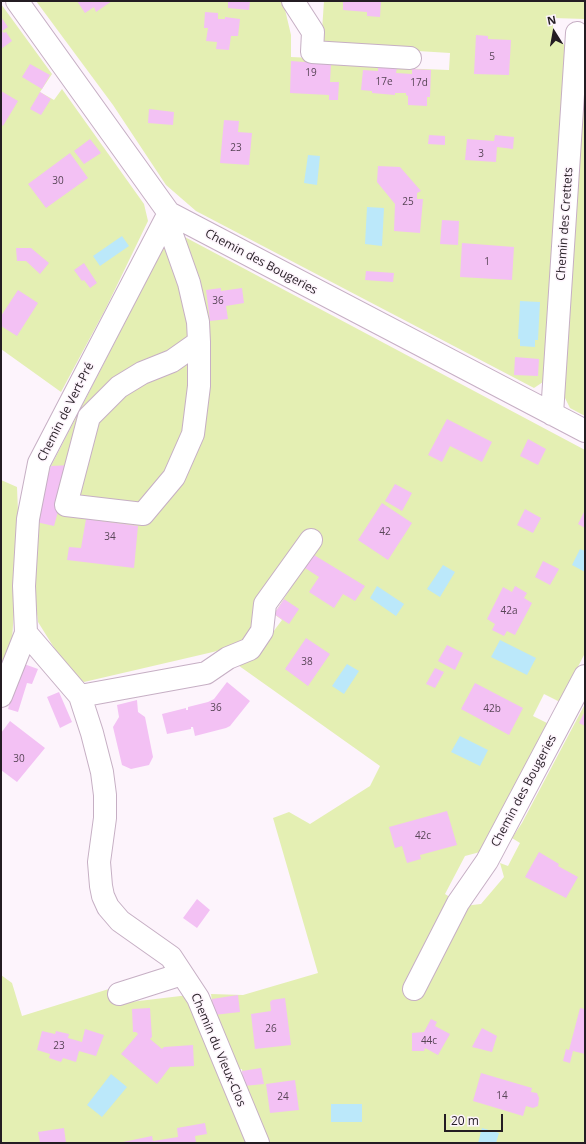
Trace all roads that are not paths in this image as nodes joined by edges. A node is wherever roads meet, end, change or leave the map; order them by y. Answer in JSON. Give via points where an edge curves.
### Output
{"nodes":[{"id":1,"x":17,"y":1,"type":"edge"},
{"id":2,"x":293,"y":1,"type":"edge"},
{"id":3,"x":577,"y":33,"type":"dead end"},
{"id":4,"x":410,"y":58,"type":"dead end"},
{"id":5,"x":169,"y":213,"type":"junction"},
{"id":6,"x":199,"y":342,"type":"junction"},
{"id":7,"x":552,"y":414,"type":"junction"},
{"id":8,"x":585,"y":431,"type":"edge"},
{"id":9,"x":311,"y":540,"type":"dead end"},
{"id":10,"x":26,"y":633,"type":"junction"},
{"id":11,"x":585,"y":676,"type":"edge"},
{"id":12,"x":1,"y":696,"type":"edge"},
{"id":13,"x":80,"y":696,"type":"junction"},
{"id":14,"x":182,"y":974,"type":"junction"},
{"id":15,"x":414,"y":989,"type":"dead end"},
{"id":16,"x":119,"y":994,"type":"dead end"},
{"id":17,"x":258,"y":1143,"type":"edge"}],
"edges":[{"from":1,"to":5,"type":"street","name":"Chemin des Bougeries"},
{"from":2,"to":4,"type":"street","via":[[313,32],[312,52]]},
{"from":3,"to":7,"type":"street","name":"Chemin des Crettets"},
{"from":5,"to":6,"type":"street","via":[[172,235],[189,283],[198,322]]},
{"from":5,"to":7,"type":"street","name":"Chemin des Bougeries"},
{"from":5,"to":10,"type":"street","name":"Chemin de Vert-Pré","via":[[39,463],[28,520],[24,586]]},
{"from":6,"to":6,"type":"street","via":[[172,361],[142,373],[119,387],[89,417],[66,505],[143,514],[174,477],[193,434],[199,386]]},
{"from":7,"to":8,"type":"street","name":"Chemin des Bougeries"},
{"from":9,"to":13,"type":"street","via":[[265,604],[262,631],[250,649],[228,658],[206,673]]},
{"from":10,"to":12,"type":"street","name":"Chemin de Vert-Pré"},
{"from":10,"to":13,"type":"street","name":"Chemin du Vieux-Clos"},
{"from":11,"to":15,"type":"street","name":"Chemin des Bougeries","via":[[487,861],[458,903]]},
{"from":13,"to":14,"type":"street","name":"Chemin du Vieux-Clos","via":[[102,772],[105,795],[105,818],[99,862],[103,896],[108,907],[120,921],[172,958]]},
{"from":14,"to":16,"type":"street"},
{"from":14,"to":17,"type":"street","name":"Chemin du Vieux-Clos","via":[[198,998]]}]}
